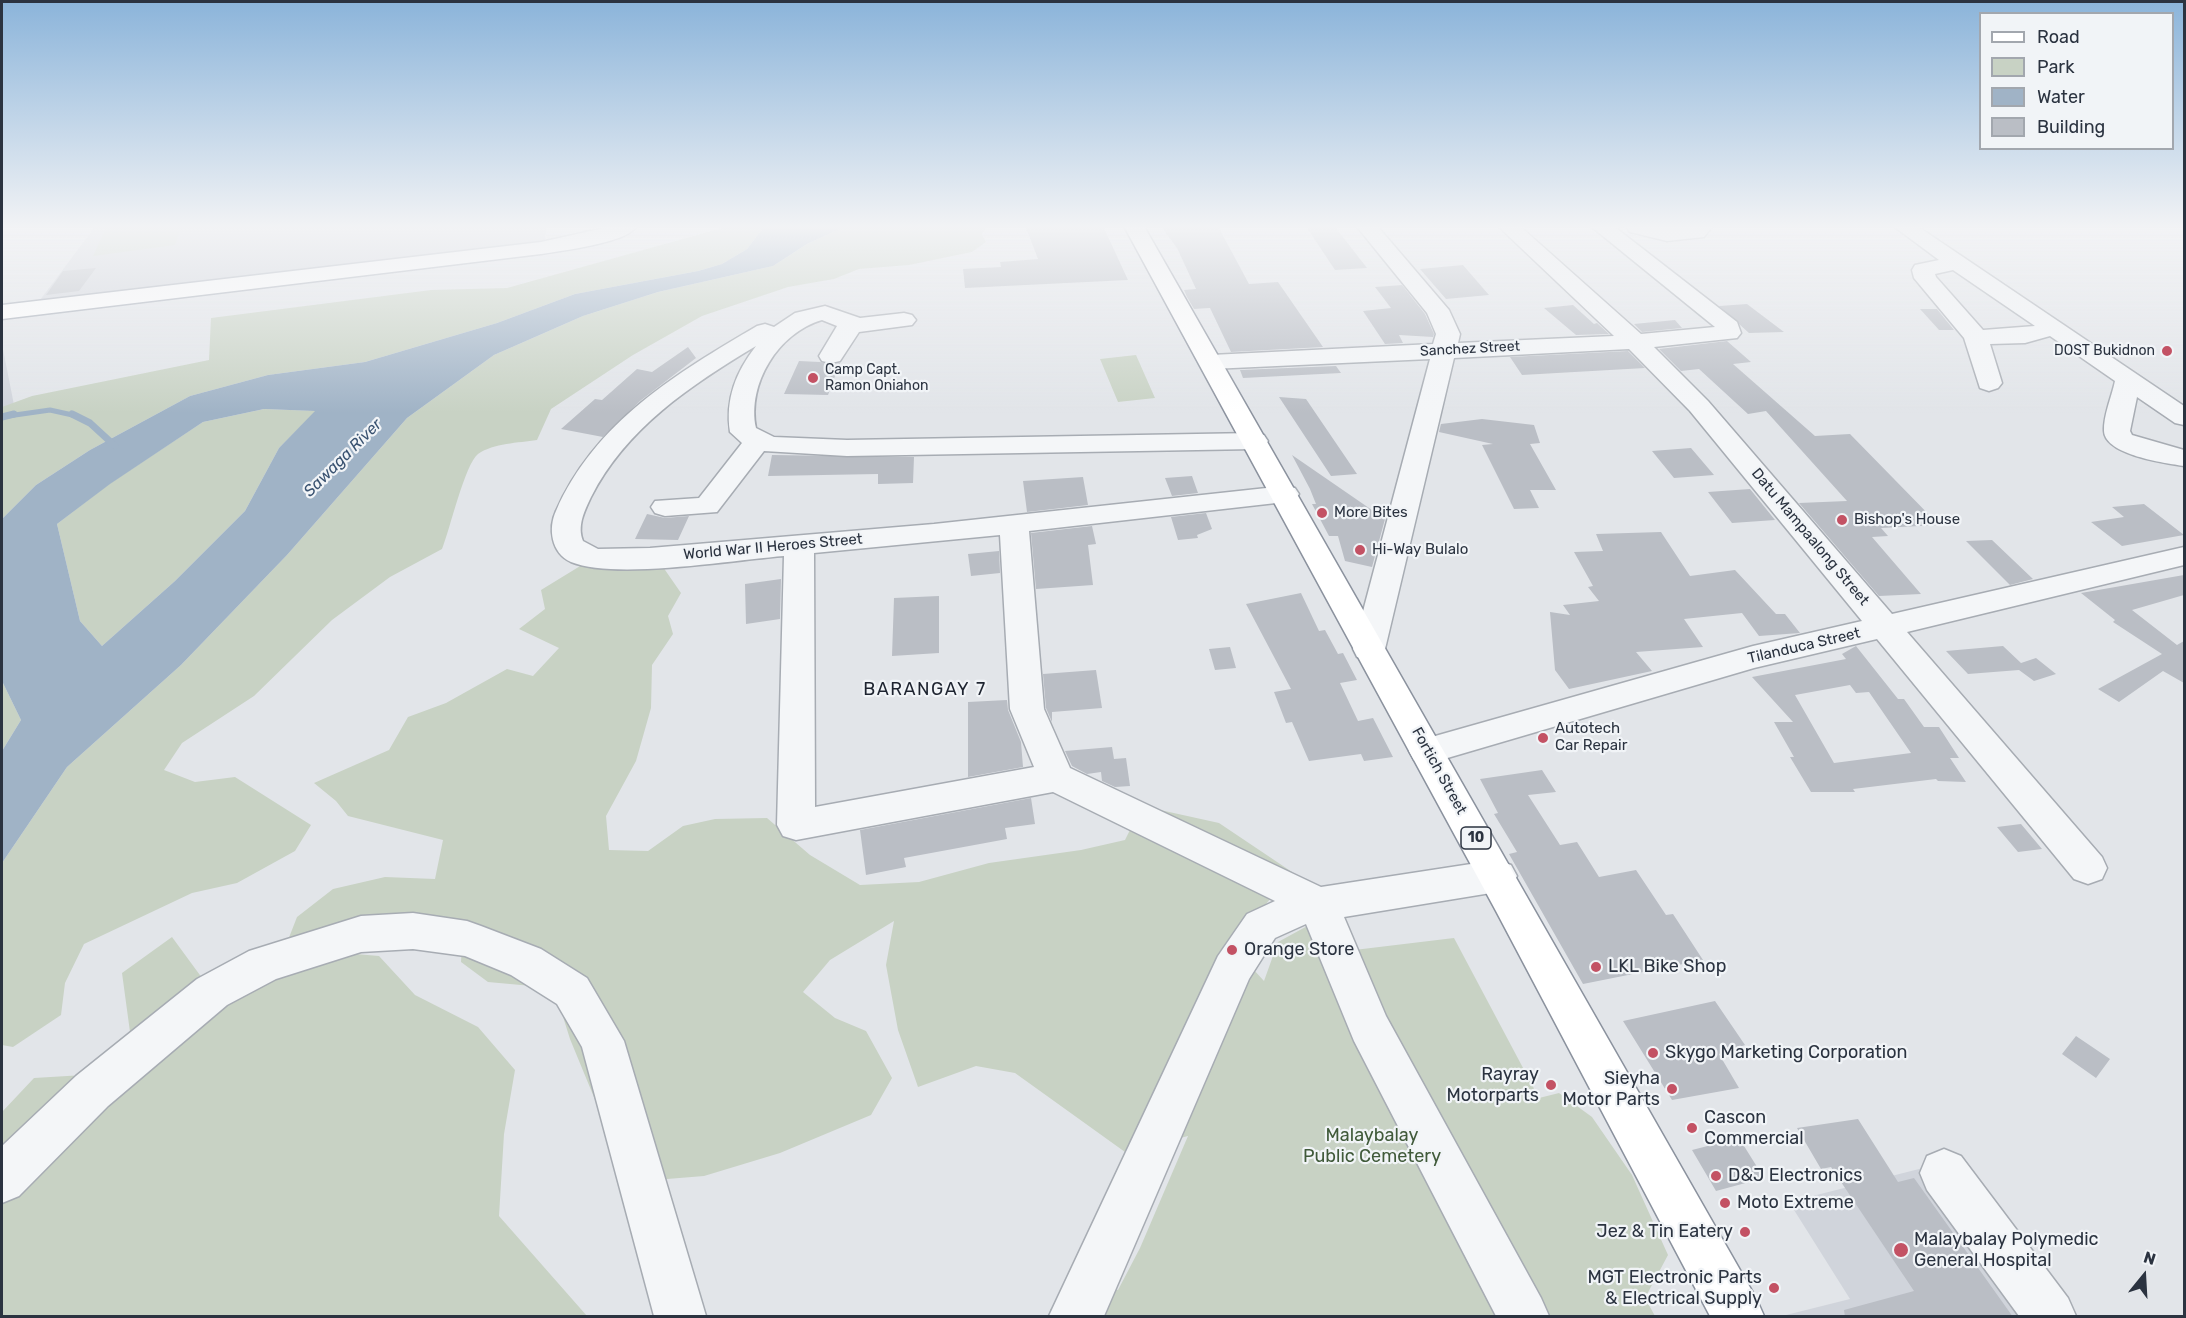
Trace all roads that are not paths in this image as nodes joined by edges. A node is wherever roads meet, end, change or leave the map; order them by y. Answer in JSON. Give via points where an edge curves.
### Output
{"nodes":[{"id":1,"x":191,"y":290,"type":"edge"},
{"id":2,"x":1170,"y":290,"type":"edge"},
{"id":3,"x":1418,"y":290,"type":"edge"},
{"id":4,"x":1577,"y":290,"type":"edge"},
{"id":5,"x":1681,"y":290,"type":"edge"},
{"id":6,"x":1935,"y":290,"type":"edge"},
{"id":7,"x":1996,"y":290,"type":"edge"},
{"id":8,"x":2,"y":312,"type":"edge"},
{"id":9,"x":904,"y":320,"type":"dead end"},
{"id":10,"x":855,"y":324,"type":"junction"},
{"id":11,"x":2053,"y":327,"type":"junction"},
{"id":12,"x":765,"y":331,"type":"dead end"},
{"id":13,"x":1976,"y":336,"type":"junction"},
{"id":14,"x":1635,"y":342,"type":"junction"},
{"id":15,"x":1446,"y":349,"type":"junction"},
{"id":16,"x":831,"y":356,"type":"dead end"},
{"id":17,"x":1211,"y":362,"type":"junction"},
{"id":18,"x":2128,"y":379,"type":"junction"},
{"id":19,"x":1989,"y":383,"type":"dead end"},
{"id":20,"x":2184,"y":417,"type":"edge"},
{"id":21,"x":758,"y":441,"type":"junction"},
{"id":22,"x":1255,"y":441,"type":"junction"},
{"id":23,"x":2184,"y":458,"type":"edge"},
{"id":24,"x":1285,"y":494,"type":"junction"},
{"id":25,"x":665,"y":507,"type":"dead end"},
{"id":26,"x":1014,"y":525,"type":"junction"},
{"id":27,"x":799,"y":545,"type":"junction"},
{"id":28,"x":2184,"y":556,"type":"edge"},
{"id":29,"x":1884,"y":627,"type":"junction"},
{"id":30,"x":1370,"y":649,"type":"junction"},
{"id":31,"x":1427,"y":751,"type":"junction"},
{"id":32,"x":1056,"y":777,"type":"junction"},
{"id":33,"x":2088,"y":868,"type":"dead end"},
{"id":34,"x":1497,"y":876,"type":"junction"},
{"id":35,"x":1318,"y":904,"type":"junction"},
{"id":36,"x":1944,"y":1173,"type":"dead end"},
{"id":37,"x":2,"y":1179,"type":"edge"},
{"id":38,"x":680,"y":1317,"type":"edge"},
{"id":39,"x":1075,"y":1317,"type":"edge"},
{"id":40,"x":1523,"y":1317,"type":"edge"},
{"id":41,"x":1738,"y":1317,"type":"edge"},
{"id":42,"x":2050,"y":1317,"type":"edge"}],
"edges":[{"from":1,"to":8,"type":"main road"},
{"from":2,"to":17,"type":"main road","name":"Fortich Street","number":"10"},
{"from":3,"to":15,"type":"street","via":[[1445,323]]},
{"from":4,"to":14,"type":"street","name":"Datu Mampaalong Street"},
{"from":5,"to":14,"type":"street","name":"Sanchez Street","via":[[1729,327],[1729,333]]},
{"from":6,"to":13,"type":"street"},
{"from":7,"to":11,"type":"street"},
{"from":9,"to":10,"type":"street"},
{"from":10,"to":16,"type":"street","via":[[847,329]]},
{"from":10,"to":21,"type":"street","via":[[832,312],[817,313],[784,328],[753,369],[741,396],[738,417],[743,432]]},
{"from":11,"to":13,"type":"street","via":[[2040,334],[2017,337]]},
{"from":11,"to":18,"type":"street"},
{"from":12,"to":27,"type":"street","name":"World War II Heroes Street","via":[[712,363],[629,426],[596,463],[568,514],[564,532],[572,548],[581,555],[603,558],[650,558]]},
{"from":13,"to":19,"type":"street"},
{"from":14,"to":15,"type":"street","name":"Sanchez Street"},
{"from":14,"to":29,"type":"street","name":"Datu Mampaalong Street","via":[[1724,434]]},
{"from":15,"to":17,"type":"street","name":"Sanchez Street"},
{"from":15,"to":30,"type":"street"},
{"from":17,"to":22,"type":"main road","name":"Fortich Street","number":"10"},
{"from":18,"to":20,"type":"street"},
{"from":18,"to":23,"type":"street","via":[[2117,432],[2120,440]]},
{"from":21,"to":22,"type":"street","via":[[847,448]]},
{"from":21,"to":25,"type":"street","via":[[707,506]]},
{"from":22,"to":24,"type":"main road","name":"Fortich Street","number":"10"},
{"from":24,"to":26,"type":"street","name":"World War II Heroes Street"},
{"from":24,"to":30,"type":"main road","name":"Fortich Street","number":"10"},
{"from":26,"to":27,"type":"street","name":"World War II Heroes Street"},
{"from":26,"to":32,"type":"street","via":[[1028,709]]},
{"from":27,"to":32,"type":"street","via":[[796,825]]},
{"from":28,"to":29,"type":"street","name":"Tilanduca Street"},
{"from":29,"to":31,"type":"street","name":"Tilanduca Street","via":[[1753,657]]},
{"from":29,"to":33,"type":"street","name":"Datu Mampaalong Street"},
{"from":30,"to":31,"type":"main road","name":"Fortich Street","number":"10"},
{"from":31,"to":34,"type":"main road","name":"Fortich Street","number":"10"},
{"from":32,"to":35,"type":"street"},
{"from":34,"to":35,"type":"street"},
{"from":34,"to":41,"type":"main road","name":"Fortich Street","number":"10"},
{"from":35,"to":39,"type":"street","via":[[1261,926],[1233,969]]},
{"from":35,"to":40,"type":"street","via":[[1369,1027]]},
{"from":36,"to":42,"type":"street"},
{"from":37,"to":38,"type":"street","via":[[92,1091],[212,992],[264,964],[361,934],[413,931],[466,939],[526,962],[572,990],[602,1041]]}]}
